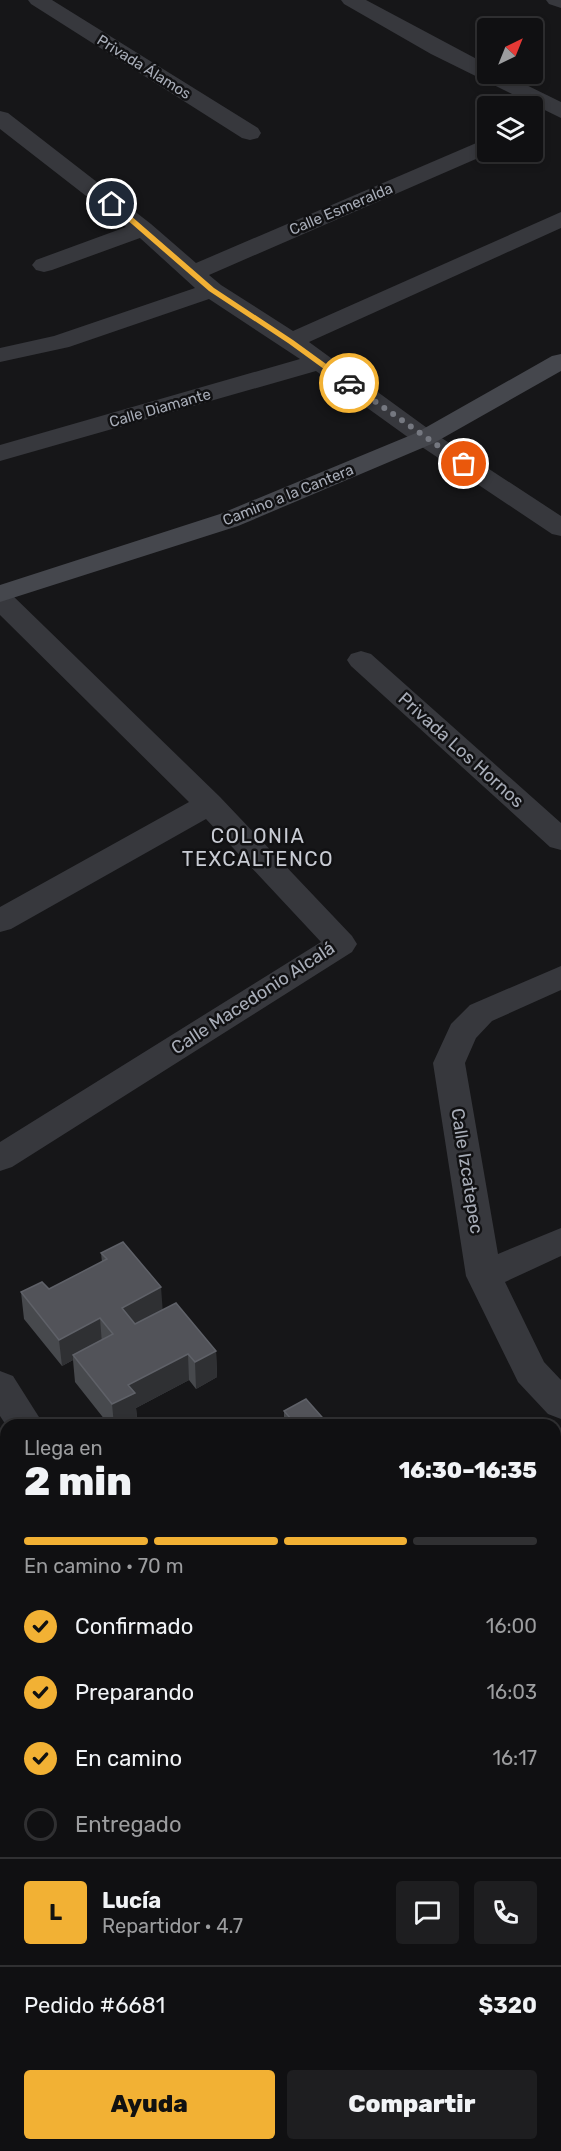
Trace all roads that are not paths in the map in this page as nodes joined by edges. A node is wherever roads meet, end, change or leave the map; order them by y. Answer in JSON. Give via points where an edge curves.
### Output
{"nodes":[{"id":1,"x":38,"y":0,"type":"edge"},
{"id":2,"x":351,"y":0,"type":"edge"},
{"id":3,"x":555,"y":0,"type":"edge"},
{"id":4,"x":561,"y":3,"type":"edge"},
{"id":5,"x":555,"y":115,"type":"edge"},
{"id":6,"x":0,"y":118,"type":"edge"},
{"id":7,"x":250,"y":133,"type":"dead end"},
{"id":8,"x":477,"y":150,"type":"edge"},
{"id":9,"x":561,"y":219,"type":"edge"},
{"id":10,"x":143,"y":229,"type":"junction"},
{"id":11,"x":44,"y":265,"type":"dead end"},
{"id":12,"x":194,"y":273,"type":"junction"},
{"id":13,"x":212,"y":290,"type":"junction"},
{"id":14,"x":291,"y":341,"type":"junction"},
{"id":15,"x":0,"y":355,"type":"edge"},
{"id":16,"x":561,"y":361,"type":"edge"},
{"id":17,"x":319,"y":362,"type":"junction"},
{"id":18,"x":425,"y":438,"type":"junction"},
{"id":19,"x":0,"y":453,"type":"edge"},
{"id":20,"x":561,"y":528,"type":"edge"},
{"id":21,"x":0,"y":594,"type":"edge"},
{"id":22,"x":0,"y":599,"type":"edge"},
{"id":23,"x":361,"y":660,"type":"dead end"},
{"id":24,"x":209,"y":804,"type":"junction"},
{"id":25,"x":561,"y":840,"type":"edge"},
{"id":26,"x":0,"y":921,"type":"edge"},
{"id":27,"x":561,"y":977,"type":"edge"},
{"id":28,"x":0,"y":1158,"type":"edge"},
{"id":29,"x":561,"y":1241,"type":"edge"},
{"id":30,"x":484,"y":1276,"type":"junction"},
{"id":31,"x":0,"y":1386,"type":"edge"},
{"id":32,"x":561,"y":1404,"type":"edge"},
{"id":33,"x":22,"y":1419,"type":"edge"}],
"edges":[{"from":1,"to":7,"type":"street","name":"Privada Álamos"},
{"from":2,"to":5,"type":"street"},
{"from":3,"to":4,"type":"lane"},
{"from":6,"to":10,"type":"street"},
{"from":8,"to":12,"type":"street","name":"Calle Esmeralda"},
{"from":9,"to":14,"type":"street"},
{"from":10,"to":11,"type":"street"},
{"from":10,"to":12,"type":"street"},
{"from":12,"to":13,"type":"street"},
{"from":13,"to":14,"type":"street"},
{"from":13,"to":15,"type":"street","via":[[60,342]]},
{"from":14,"to":17,"type":"street"},
{"from":16,"to":18,"type":"street","name":"Camino a la Cantera"},
{"from":17,"to":18,"type":"street"},
{"from":17,"to":19,"type":"street","name":"Calle Diamante"},
{"from":18,"to":20,"type":"street"},
{"from":18,"to":21,"type":"street","name":"Camino a la Cantera","via":[[229,519]]},
{"from":22,"to":24,"type":"street","name":"Calle Macedonio Alcalá"},
{"from":23,"to":25,"type":"street","name":"Privada Los Hornos"},
{"from":24,"to":26,"type":"street"},
{"from":24,"to":28,"type":"street","name":"Calle Macedonio Alcalá","via":[[341,944]]},
{"from":27,"to":30,"type":"street","name":"Calle Izcatepec","via":[[481,1013],[462,1032],[449,1063]]},
{"from":29,"to":30,"type":"street"},
{"from":30,"to":32,"type":"street","name":"Calle Izcatepec","via":[[531,1372]]},
{"from":31,"to":33,"type":"street"}]}
